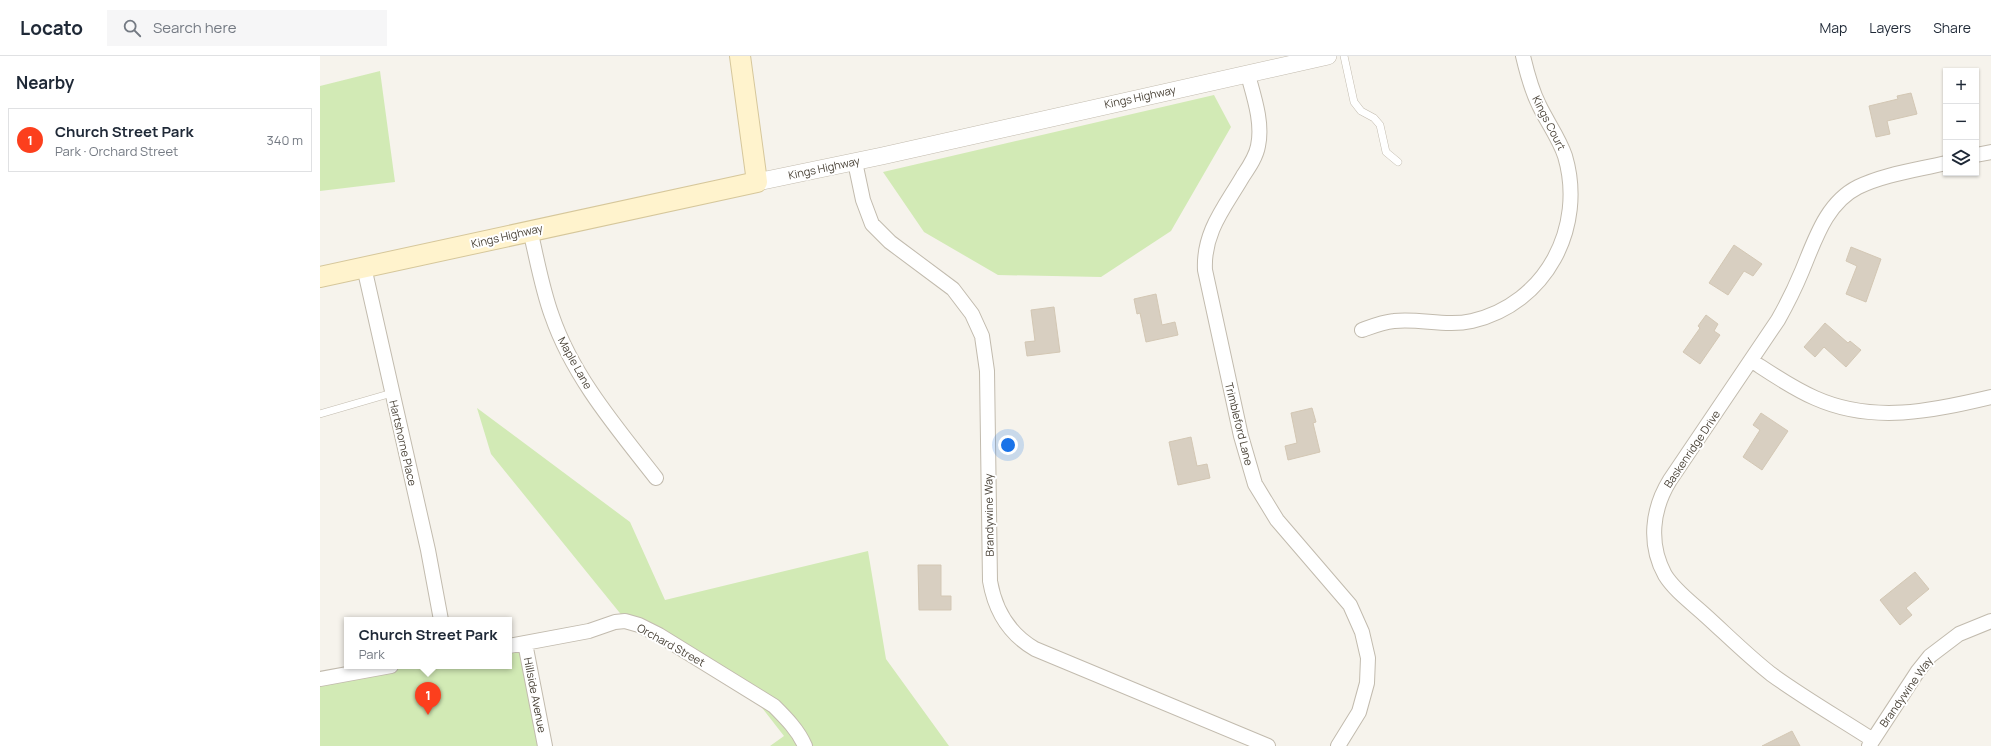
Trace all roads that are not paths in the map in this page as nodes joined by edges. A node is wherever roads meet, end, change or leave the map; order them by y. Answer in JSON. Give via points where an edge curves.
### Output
{"nodes":[{"id":1,"x":740,"y":56,"type":"edge"},
{"id":2,"x":1328,"y":56,"type":"edge"},
{"id":3,"x":1344,"y":56,"type":"edge"},
{"id":4,"x":1523,"y":56,"type":"edge"},
{"id":5,"x":1280,"y":61,"type":"edge"},
{"id":6,"x":1248,"y":75,"type":"junction"},
{"id":7,"x":1991,"y":152,"type":"edge"},
{"id":8,"x":1979,"y":154,"type":"edge"},
{"id":9,"x":855,"y":162,"type":"junction"},
{"id":10,"x":1398,"y":162,"type":"dead end"},
{"id":11,"x":1943,"y":164,"type":"edge"},
{"id":12,"x":757,"y":182,"type":"junction"},
{"id":13,"x":530,"y":230,"type":"junction"},
{"id":14,"x":364,"y":267,"type":"junction"},
{"id":15,"x":320,"y":277,"type":"edge"},
{"id":16,"x":1362,"y":330,"type":"dead end"},
{"id":17,"x":1752,"y":361,"type":"junction"},
{"id":18,"x":392,"y":393,"type":"junction"},
{"id":19,"x":1991,"y":397,"type":"edge"},
{"id":20,"x":320,"y":414,"type":"edge"},
{"id":21,"x":656,"y":478,"type":"dead end"},
{"id":22,"x":440,"y":617,"type":"edge"},
{"id":23,"x":1991,"y":621,"type":"edge"},
{"id":24,"x":525,"y":643,"type":"junction"},
{"id":25,"x":512,"y":645,"type":"edge"},
{"id":26,"x":375,"y":669,"type":"edge"},
{"id":27,"x":320,"y":679,"type":"edge"},
{"id":28,"x":1871,"y":743,"type":"edge"},
{"id":29,"x":545,"y":746,"type":"edge"},
{"id":30,"x":805,"y":746,"type":"edge"},
{"id":31,"x":1268,"y":746,"type":"edge"},
{"id":32,"x":1338,"y":746,"type":"edge"}],
"edges":[{"from":1,"to":12,"type":"main road"},
{"from":2,"to":5,"type":"street","name":"Kings Highway"},
{"from":3,"to":10,"type":"lane","via":[[1354,102],[1361,111],[1374,118],[1380,125],[1386,152]]},
{"from":4,"to":16,"type":"street","name":"Kings Court","via":[[1531,89],[1560,144],[1568,169],[1571,190],[1569,219],[1563,242],[1554,260],[1530,290],[1490,315],[1473,321],[1450,324],[1395,320]]},
{"from":5,"to":6,"type":"street","name":"Kings Highway"},
{"from":6,"to":9,"type":"street","name":"Kings Highway"},
{"from":6,"to":32,"type":"street","name":"Trimbleford Lane","via":[[1258,116],[1258,147],[1249,167],[1215,221],[1208,238],[1204,258],[1205,270],[1241,436],[1256,484],[1277,520],[1350,605],[1362,632],[1368,658],[1367,683],[1359,712]]},
{"from":7,"to":8,"type":"street"},
{"from":9,"to":12,"type":"street","name":"Kings Highway"},
{"from":9,"to":31,"type":"street","name":"Brandywine Way","via":[[863,200],[872,224],[890,242],[953,289],[972,314],[982,336],[987,371],[990,581],[994,601],[1009,627],[1035,649]]},
{"from":11,"to":17,"type":"street","name":"Baskenridge Drive","via":[[1879,179],[1858,187],[1834,206],[1822,224],[1791,298]]},
{"from":12,"to":13,"type":"main road","name":"Kings Highway"},
{"from":13,"to":14,"type":"main road","name":"Kings Highway"},
{"from":13,"to":21,"type":"street","name":"Maple Lane","via":[[552,317],[562,340],[600,406]]},
{"from":14,"to":15,"type":"main road","name":"Kings Highway"},
{"from":14,"to":18,"type":"street","name":"Hartshorne Place"},
{"from":17,"to":19,"type":"street","via":[[1787,384],[1815,398],[1845,408],[1871,412],[1907,414]]},
{"from":17,"to":28,"type":"street","name":"Baskenridge Drive","via":[[1664,490],[1653,529],[1655,548],[1673,586],[1752,659]]},
{"from":18,"to":20,"type":"lane"},
{"from":18,"to":22,"type":"street","name":"Hartshorne Place","via":[[428,550]]},
{"from":23,"to":28,"type":"street","name":"Brandywine Way","via":[[1959,634],[1930,656]]},
{"from":24,"to":25,"type":"street","name":"Orchard Street"},
{"from":24,"to":29,"type":"street","name":"Hillside Avenue"},
{"from":24,"to":30,"type":"street","name":"Orchard Street","via":[[589,631],[615,622],[624,621],[639,625],[774,706],[794,728]]},
{"from":26,"to":27,"type":"street"}]}
